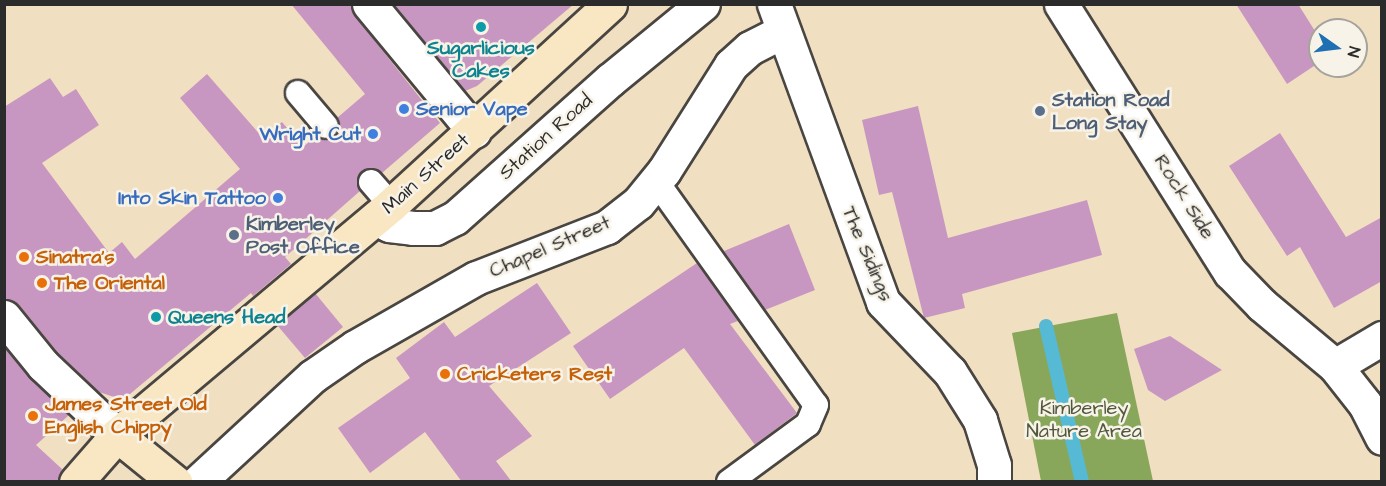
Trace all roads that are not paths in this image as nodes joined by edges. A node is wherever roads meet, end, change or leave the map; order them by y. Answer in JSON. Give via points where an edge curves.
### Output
{"nodes":[{"id":1,"x":369,"y":4,"type":"edge"},
{"id":2,"x":610,"y":4,"type":"edge"},
{"id":3,"x":703,"y":4,"type":"edge"},
{"id":4,"x":1061,"y":4,"type":"edge"},
{"id":5,"x":778,"y":18,"type":"edge"},
{"id":6,"x":298,"y":93,"type":"dead end"},
{"id":7,"x":326,"y":126,"type":"dead end"},
{"id":8,"x":474,"y":131,"type":"junction"},
{"id":9,"x":656,"y":181,"type":"junction"},
{"id":10,"x":379,"y":201,"type":"junction"},
{"id":11,"x":4,"y":316,"type":"edge"},
{"id":12,"x":1382,"y":338,"type":"edge"},
{"id":13,"x":1335,"y":366,"type":"junction"},
{"id":14,"x":117,"y":435,"type":"junction"},
{"id":15,"x":1382,"y":438,"type":"edge"},
{"id":16,"x":75,"y":482,"type":"edge"},
{"id":17,"x":175,"y":482,"type":"edge"},
{"id":18,"x":198,"y":482,"type":"edge"},
{"id":19,"x":729,"y":482,"type":"edge"},
{"id":20,"x":994,"y":482,"type":"edge"}],
"edges":[{"from":1,"to":8,"type":"street"},
{"from":2,"to":8,"type":"street","name":"Main Street"},
{"from":3,"to":10,"type":"street","name":"Station Road","via":[[610,80],[455,218],[435,228],[389,225]]},
{"from":4,"to":13,"type":"street","name":"Rock Side","via":[[1230,272],[1262,305]]},
{"from":5,"to":9,"type":"street","name":"Chapel Street","via":[[731,65]]},
{"from":5,"to":20,"type":"street","name":"The Sidings","via":[[883,302],[950,372],[980,420],[994,465]]},
{"from":6,"to":7,"type":"lane"},
{"from":8,"to":10,"type":"street","name":"Main Street"},
{"from":9,"to":18,"type":"street","name":"Chapel Street","via":[[638,203],[607,227],[476,278],[355,346],[313,376]]},
{"from":9,"to":19,"type":"lane","via":[[816,405],[808,424]]},
{"from":10,"to":14,"type":"street","name":"Main Street"},
{"from":11,"to":14,"type":"street","via":[[43,365]]},
{"from":12,"to":13,"type":"street"},
{"from":13,"to":15,"type":"street","name":"Rock Side","via":[[1365,404]]},
{"from":14,"to":16,"type":"street","name":"Main Street"},
{"from":14,"to":17,"type":"street"}]}
